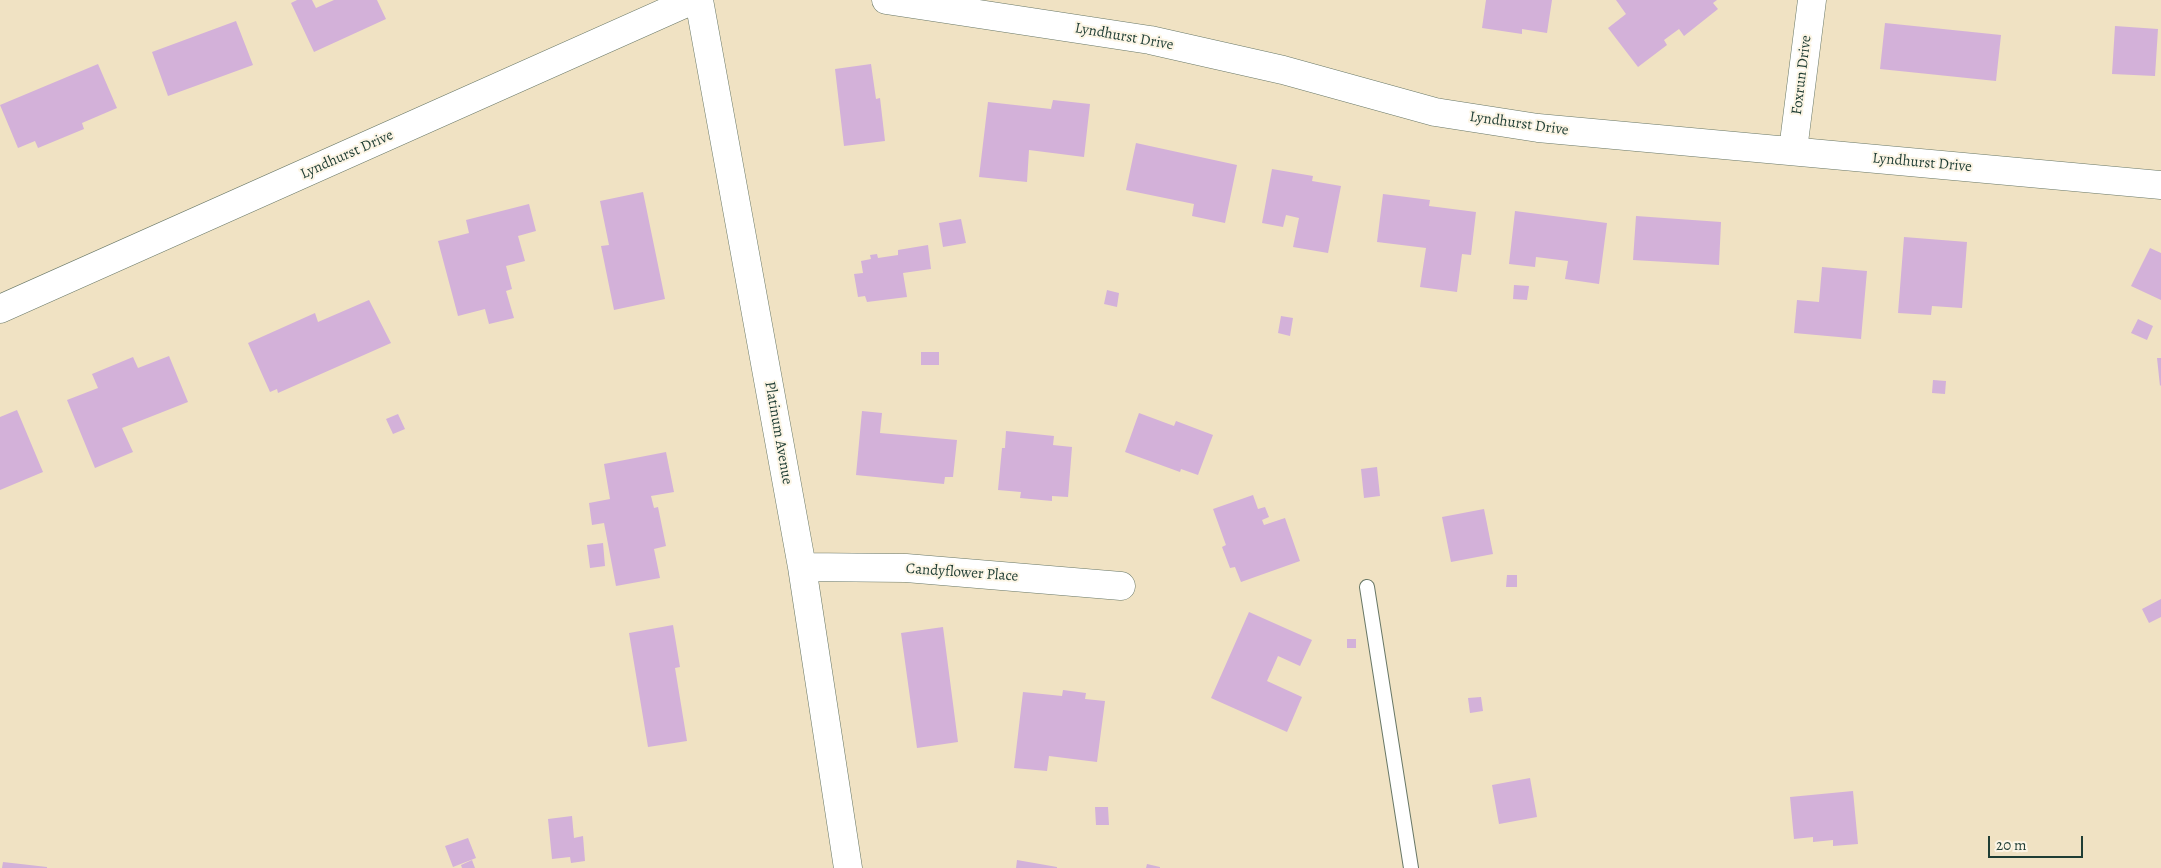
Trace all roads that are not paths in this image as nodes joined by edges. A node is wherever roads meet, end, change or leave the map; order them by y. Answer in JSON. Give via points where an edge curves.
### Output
{"nodes":[{"id":1,"x":693,"y":0,"type":"edge"},
{"id":2,"x":699,"y":0,"type":"edge"},
{"id":3,"x":886,"y":0,"type":"edge"},
{"id":4,"x":1812,"y":0,"type":"edge"},
{"id":5,"x":1793,"y":150,"type":"junction"},
{"id":6,"x":2161,"y":185,"type":"edge"},
{"id":7,"x":0,"y":309,"type":"edge"},
{"id":8,"x":802,"y":567,"type":"junction"},
{"id":9,"x":1121,"y":586,"type":"dead end"},
{"id":10,"x":1367,"y":586,"type":"dead end"},
{"id":11,"x":848,"y":868,"type":"edge"},
{"id":12,"x":1411,"y":868,"type":"edge"}],
"edges":[{"from":1,"to":7,"type":"street","name":"Lyndhurst Drive"},
{"from":2,"to":8,"type":"street","name":"Platinum Avenue"},
{"from":3,"to":5,"type":"street","name":"Lyndhurst Drive","via":[[1150,40],[1284,70],[1435,112],[1538,128]]},
{"from":4,"to":5,"type":"street","name":"Foxrun Drive"},
{"from":5,"to":6,"type":"street","name":"Lyndhurst Drive"},
{"from":8,"to":9,"type":"street","name":"Candyflower Place","via":[[906,568]]},
{"from":8,"to":11,"type":"street","name":"Platinum Avenue"},
{"from":10,"to":12,"type":"lane"}]}
